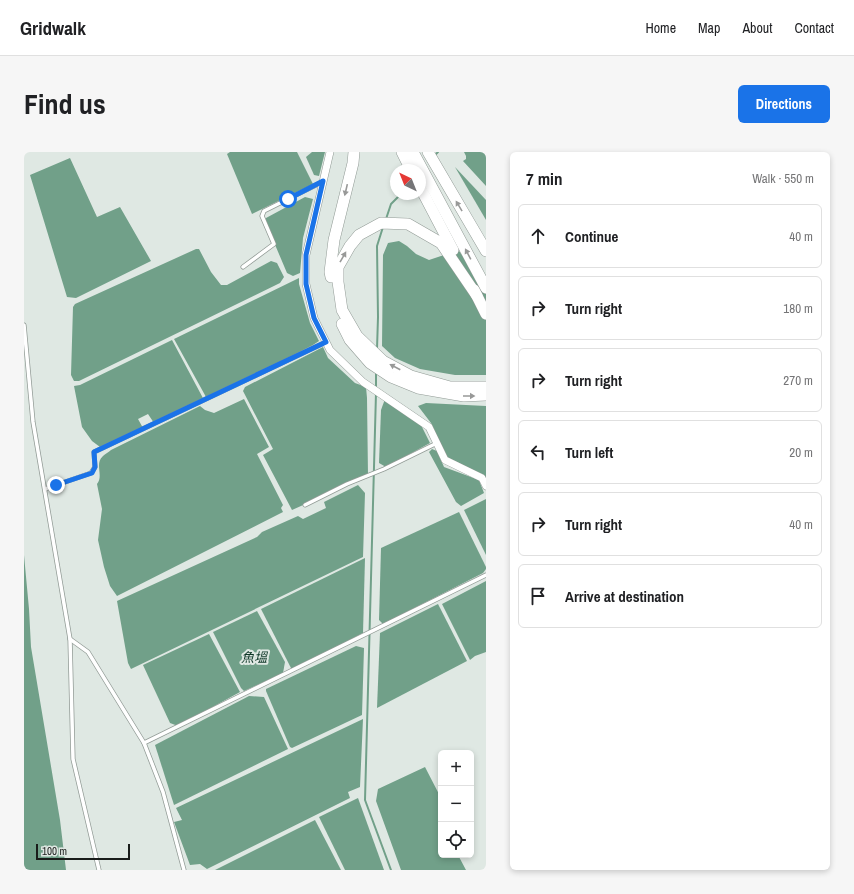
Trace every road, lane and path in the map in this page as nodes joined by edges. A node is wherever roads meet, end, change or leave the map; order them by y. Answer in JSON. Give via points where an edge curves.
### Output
{"nodes":[{"id":1,"x":330,"y":152,"type":"edge"},
{"id":2,"x":354,"y":152,"type":"edge"},
{"id":3,"x":402,"y":152,"type":"edge"},
{"id":4,"x":413,"y":152,"type":"edge"},
{"id":5,"x":430,"y":156,"type":"edge"},
{"id":6,"x":408,"y":164,"type":"edge"},
{"id":7,"x":323,"y":181,"type":"junction"},
{"id":8,"x":426,"y":199,"type":"edge"},
{"id":9,"x":486,"y":251,"type":"edge"},
{"id":10,"x":243,"y":267,"type":"dead end"},
{"id":11,"x":486,"y":288,"type":"edge"},
{"id":12,"x":476,"y":296,"type":"junction"},
{"id":13,"x":486,"y":314,"type":"edge"},
{"id":14,"x":24,"y":325,"type":"edge"},
{"id":15,"x":326,"y":342,"type":"junction"},
{"id":16,"x":377,"y":361,"type":"junction"},
{"id":17,"x":486,"y":387,"type":"edge"},
{"id":18,"x":486,"y":395,"type":"edge"},
{"id":19,"x":437,"y":443,"type":"junction"},
{"id":20,"x":486,"y":486,"type":"edge"},
{"id":21,"x":44,"y":489,"type":"junction"},
{"id":22,"x":305,"y":505,"type":"dead end"},
{"id":23,"x":486,"y":576,"type":"edge"},
{"id":24,"x":70,"y":639,"type":"junction"},
{"id":25,"x":144,"y":742,"type":"junction"},
{"id":26,"x":99,"y":870,"type":"edge"},
{"id":27,"x":184,"y":870,"type":"edge"}],
"edges":[{"from":1,"to":7,"type":"street"},
{"from":2,"to":16,"type":"highway","one_way":true,"via":[[334,240],[330,272],[334,308],[350,340],[370,362]]},
{"from":3,"to":6,"type":"highway"},
{"from":11,"to":4,"type":"highway","one_way":true},
{"from":9,"to":5,"type":"highway","one_way":true},
{"from":7,"to":10,"type":"lane","via":[[264,211],[262,216],[274,244]]},
{"from":7,"to":15,"type":"street","via":[[306,255],[306,284],[314,318]]},
{"from":8,"to":12,"type":"highway"},
{"from":12,"to":13,"type":"highway"},
{"from":16,"to":12,"type":"highway","one_way":true,"via":[[357,336],[342,310],[338,267],[359,235],[381,223],[408,224],[441,243]]},
{"from":14,"to":21,"type":"lane","via":[[33,422]]},
{"from":15,"to":19,"type":"street","via":[[330,350],[363,382],[429,426]]},
{"from":15,"to":21,"type":"lane","via":[[94,452],[95,467],[92,473]]},
{"from":17,"to":16,"type":"highway","one_way":true,"via":[[450,387],[411,376],[383,361]]},
{"from":16,"to":18,"type":"highway","one_way":true,"via":[[391,377],[418,388],[464,396]]},
{"from":19,"to":20,"type":"street","via":[[445,460],[482,478]]},
{"from":19,"to":22,"type":"lane"},
{"from":21,"to":24,"type":"lane"},
{"from":23,"to":25,"type":"lane"},
{"from":24,"to":25,"type":"lane","via":[[88,652]]},
{"from":24,"to":26,"type":"lane","via":[[73,759]]},
{"from":25,"to":27,"type":"lane","via":[[163,792]]}]}
